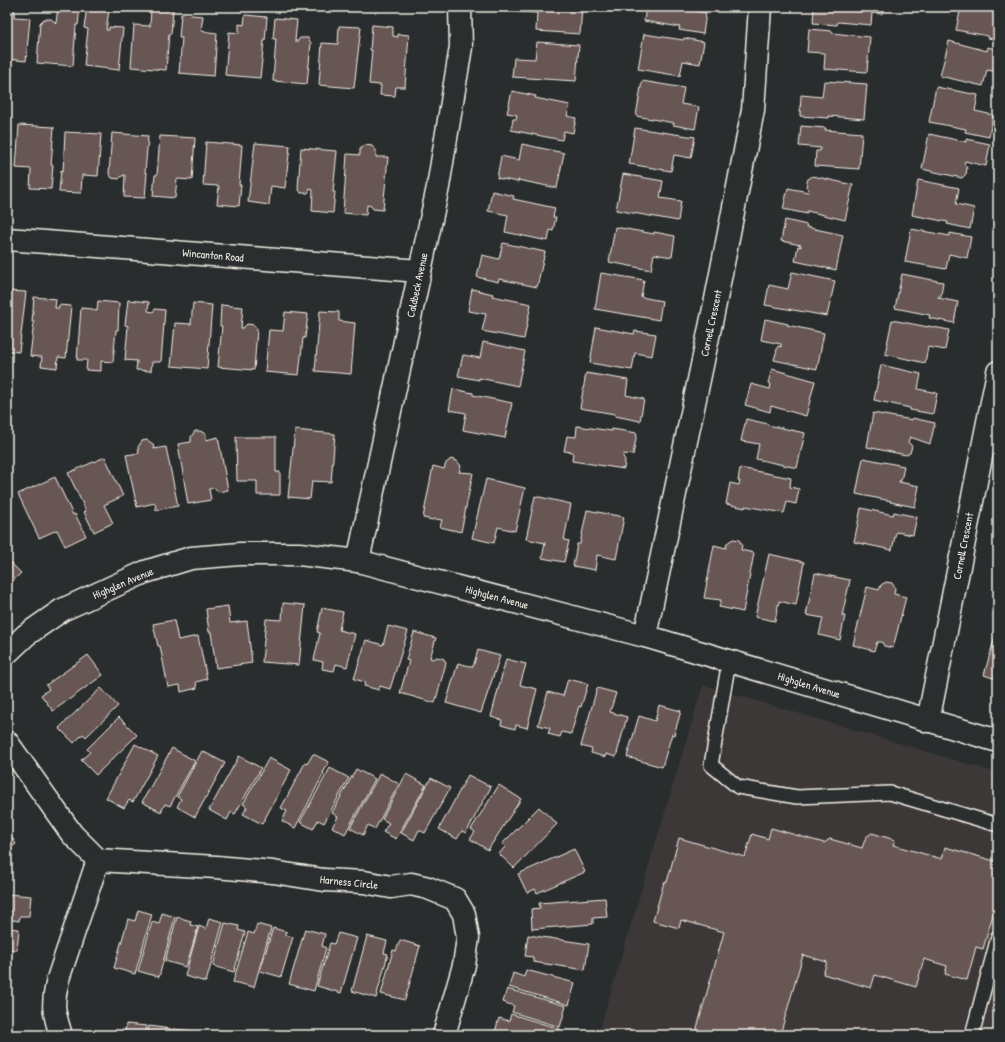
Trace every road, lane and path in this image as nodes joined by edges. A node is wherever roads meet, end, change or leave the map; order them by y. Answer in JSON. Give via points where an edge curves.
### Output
{"nodes":[{"id":1,"x":460,"y":7,"type":"edge"},
{"id":2,"x":760,"y":7,"type":"edge"},
{"id":3,"x":7,"y":239,"type":"edge"},
{"id":4,"x":420,"y":271,"type":"junction"},
{"id":5,"x":998,"y":372,"type":"edge"},
{"id":6,"x":358,"y":561,"type":"junction"},
{"id":7,"x":645,"y":636,"type":"junction"},
{"id":8,"x":7,"y":653,"type":"edge"},
{"id":9,"x":729,"y":661,"type":"junction"},
{"id":10,"x":928,"y":720,"type":"junction"},
{"id":11,"x":998,"y":741,"type":"edge"},
{"id":12,"x":7,"y":742,"type":"edge"},
{"id":13,"x":998,"y":825,"type":"edge"},
{"id":14,"x":98,"y":860,"type":"junction"},
{"id":15,"x":998,"y":937,"type":"edge"},
{"id":16,"x":61,"y":1035,"type":"edge"},
{"id":17,"x":444,"y":1035,"type":"edge"},
{"id":18,"x":972,"y":1035,"type":"edge"}],
"edges":[{"from":1,"to":4,"type":"street","name":"Caldbeck Avenue","via":[[461,47],[438,187]]},
{"from":2,"to":7,"type":"street","name":"Cornell Crescent","via":[[753,110]]},
{"from":3,"to":4,"type":"street","name":"Wincanton Road"},
{"from":4,"to":6,"type":"street","name":"Caldbeck Avenue"},
{"from":5,"to":10,"type":"street","name":"Cornell Crescent"},
{"from":6,"to":7,"type":"street","name":"Highglen Avenue"},
{"from":6,"to":8,"type":"street","name":"Highglen Avenue","via":[[299,554],[240,554],[191,558],[145,572],[62,610],[26,635]]},
{"from":7,"to":9,"type":"street","name":"Highglen Avenue"},
{"from":9,"to":10,"type":"street","name":"Highglen Avenue"},
{"from":9,"to":13,"type":"lane","via":[[711,765],[738,787],[797,797],[890,793]]},
{"from":10,"to":11,"type":"street","name":"Highglen Avenue"},
{"from":12,"to":14,"type":"street","via":[[72,834]]},
{"from":14,"to":16,"type":"street","via":[[53,999],[54,1014]]},
{"from":14,"to":17,"type":"street","name":"Harness Circle","via":[[216,866],[391,887],[411,884],[455,899],[464,914],[468,938],[464,965]]},
{"from":15,"to":18,"type":"lane"}]}
